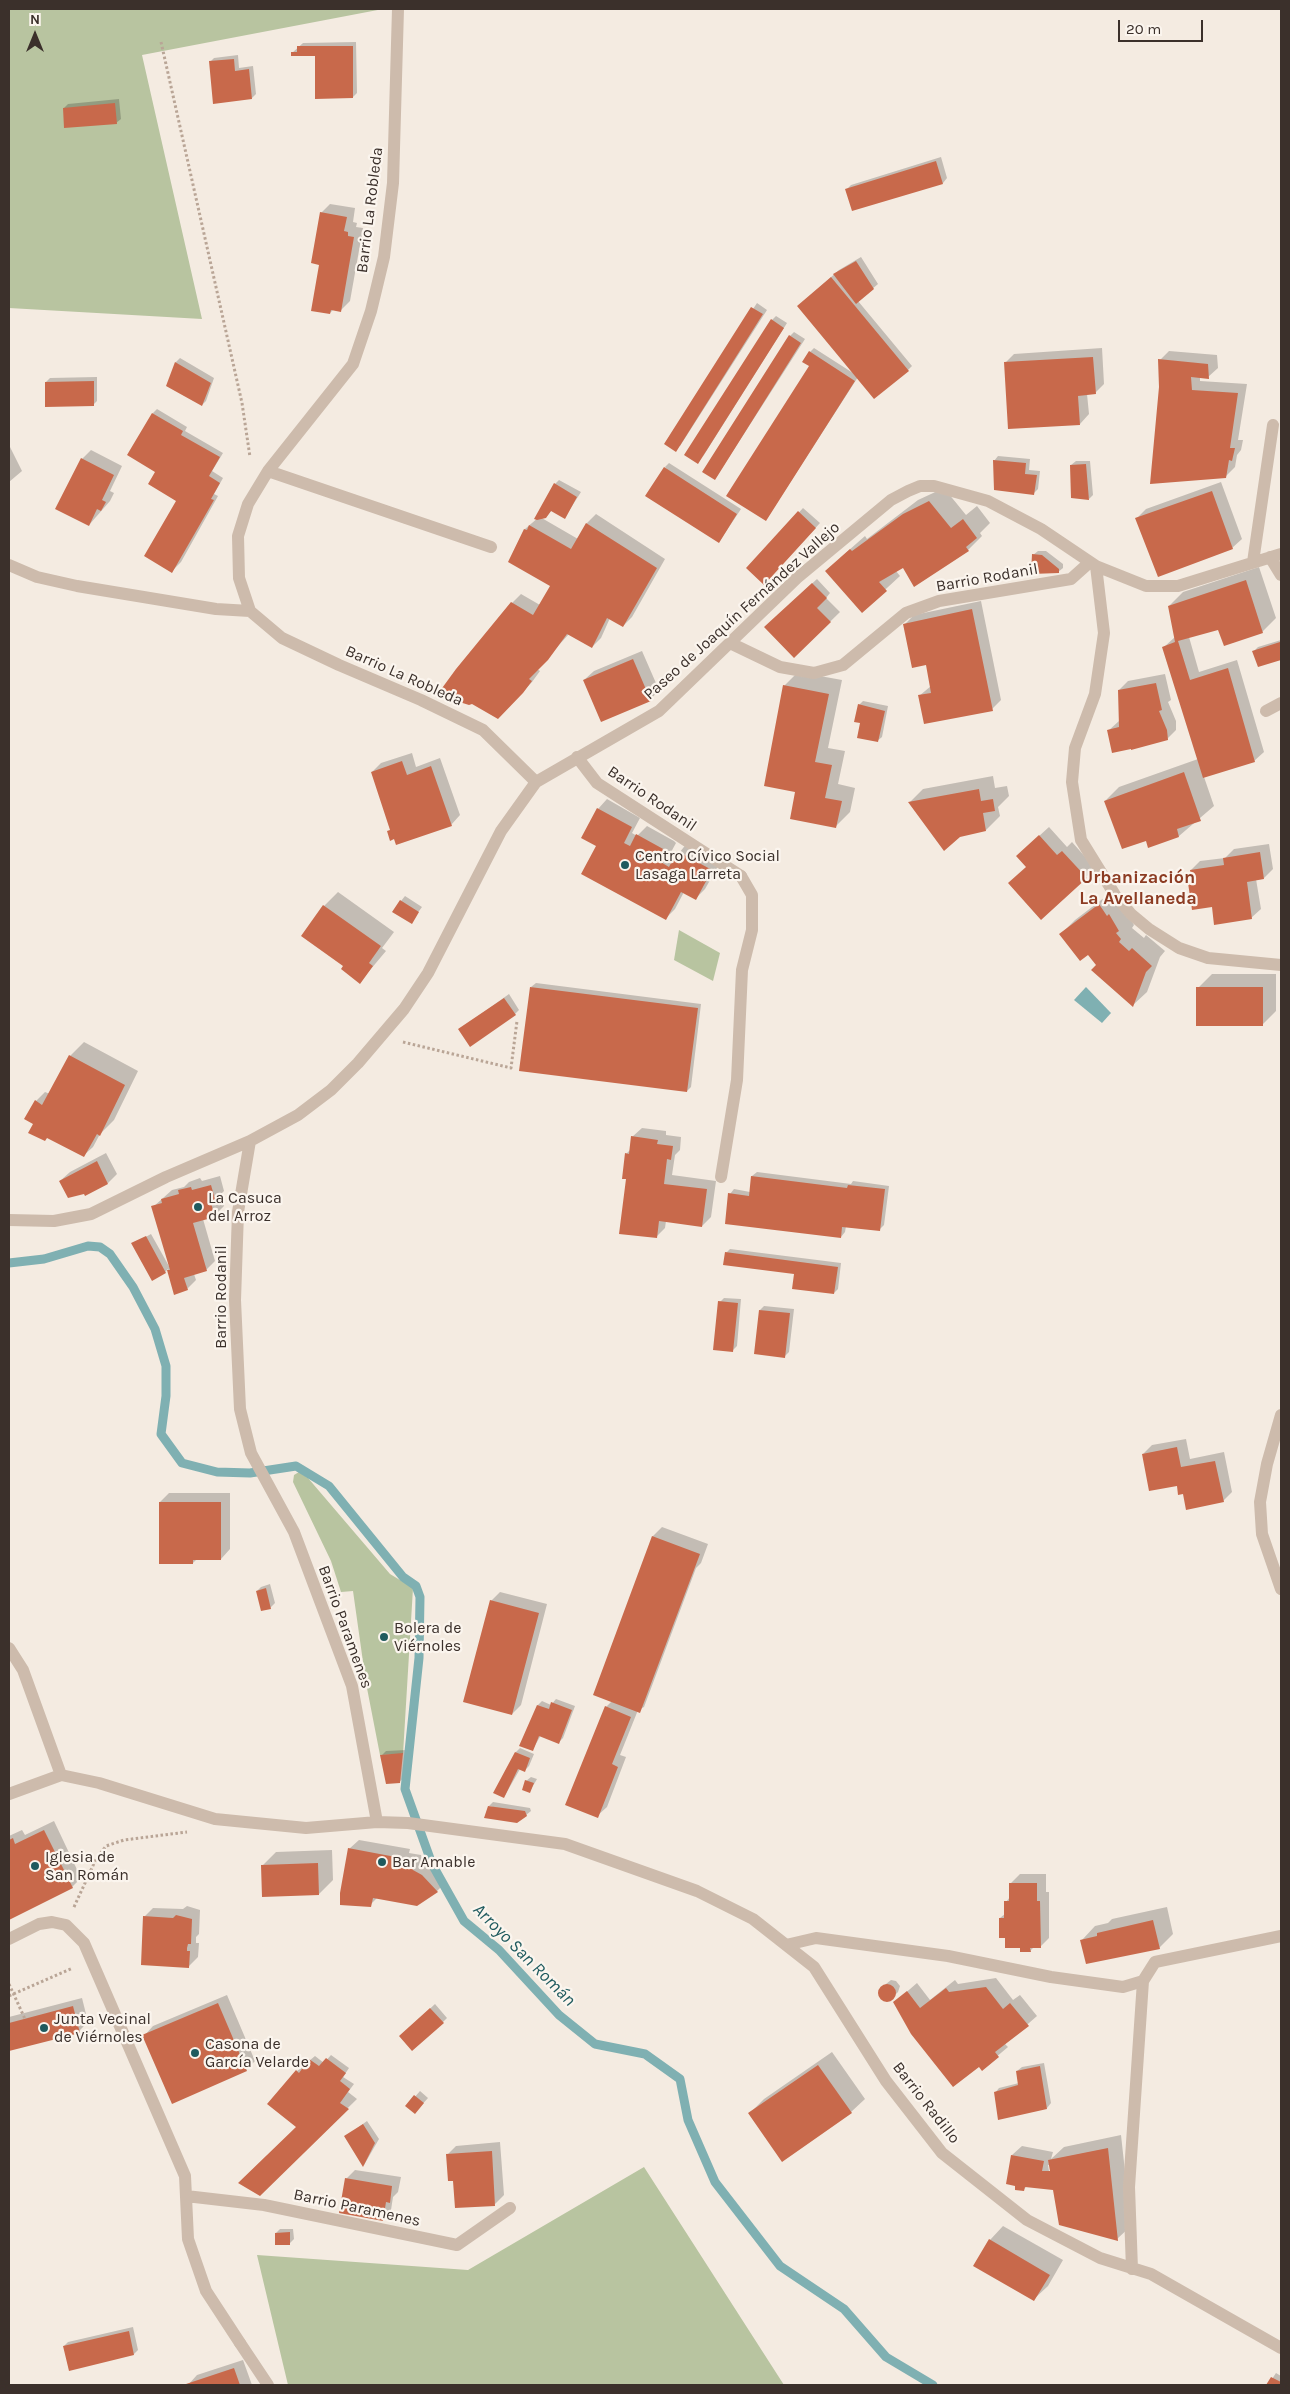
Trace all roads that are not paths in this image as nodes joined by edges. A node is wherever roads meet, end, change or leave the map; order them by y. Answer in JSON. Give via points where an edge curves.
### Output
{"nodes":[{"id":1,"x":398,"y":9,"type":"edge"},
{"id":2,"x":1273,"y":425,"type":"dead end"},
{"id":3,"x":268,"y":471,"type":"junction"},
{"id":4,"x":491,"y":547,"type":"dead end"},
{"id":5,"x":1276,"y":555,"type":"edge"},
{"id":6,"x":1253,"y":562,"type":"junction"},
{"id":7,"x":1093,"y":564,"type":"junction"},
{"id":8,"x":9,"y":565,"type":"edge"},
{"id":9,"x":1281,"y":575,"type":"edge"},
{"id":10,"x":250,"y":611,"type":"junction"},
{"id":11,"x":730,"y":643,"type":"junction"},
{"id":12,"x":1281,"y":703,"type":"edge"},
{"id":13,"x":1266,"y":710,"type":"dead end"},
{"id":14,"x":577,"y":757,"type":"junction"},
{"id":15,"x":536,"y":782,"type":"junction"},
{"id":16,"x":1281,"y":965,"type":"edge"},
{"id":17,"x":250,"y":1142,"type":"junction"},
{"id":18,"x":721,"y":1177,"type":"dead end"},
{"id":19,"x":9,"y":1220,"type":"edge"},
{"id":20,"x":1281,"y":1415,"type":"edge"},
{"id":21,"x":251,"y":1453,"type":"joint"},
{"id":22,"x":1281,"y":1588,"type":"edge"},
{"id":23,"x":9,"y":1648,"type":"edge"},
{"id":24,"x":61,"y":1774,"type":"junction"},
{"id":25,"x":9,"y":1794,"type":"edge"},
{"id":26,"x":377,"y":1822,"type":"junction"},
{"id":27,"x":1281,"y":1936,"type":"edge"},
{"id":28,"x":9,"y":1939,"type":"edge"},
{"id":29,"x":786,"y":1945,"type":"junction"},
{"id":30,"x":1143,"y":1981,"type":"junction"},
{"id":31,"x":186,"y":2196,"type":"junction"},
{"id":32,"x":510,"y":2208,"type":"dead end"},
{"id":33,"x":1132,"y":2268,"type":"junction"},
{"id":34,"x":1281,"y":2348,"type":"edge"},
{"id":35,"x":268,"y":2385,"type":"edge"}],
"edges":[{"from":1,"to":3,"type":"street","name":"Barrio La Robleda","via":[[393,183],[384,257],[371,311],[353,364]]},
{"from":2,"to":6,"type":"street"},
{"from":3,"to":4,"type":"street"},
{"from":3,"to":10,"type":"street","name":"Barrio La Robleda","via":[[248,504],[238,536],[239,578]]},
{"from":5,"to":6,"type":"street","name":"Paseo de Joaquín Fernández Vallejo"},
{"from":5,"to":9,"type":"street"},
{"from":6,"to":7,"type":"street","name":"Paseo de Joaquín Fernández Vallejo","via":[[1178,586],[1146,586]]},
{"from":7,"to":11,"type":"street","name":"Barrio Rodanil","via":[[1071,579],[939,600],[906,613],[843,665],[814,673],[780,667]]},
{"from":7,"to":11,"type":"street","name":"Paseo de Joaquín Fernández Vallejo","via":[[1041,529],[988,501],[944,487],[920,486],[891,500],[797,578]]},
{"from":7,"to":16,"type":"street","via":[[1104,634],[1095,694],[1075,748],[1072,782],[1081,840],[1115,895],[1131,914],[1179,948],[1208,958]]},
{"from":8,"to":10,"type":"street","via":[[37,577],[77,586]]},
{"from":10,"to":15,"type":"street","name":"Barrio La Robleda","via":[[282,638],[483,730]]},
{"from":11,"to":14,"type":"street","name":"Paseo de Joaquín Fernández Vallejo","via":[[659,710]]},
{"from":12,"to":13,"type":"street"},
{"from":14,"to":15,"type":"street","name":"Paseo de Joaquín Fernández Vallejo"},
{"from":14,"to":18,"type":"street","name":"Barrio Rodanil","via":[[597,783],[742,876],[752,895],[752,930],[742,970],[737,1080]]},
{"from":15,"to":17,"type":"street","name":"Paseo de Joaquín Fernández Vallejo","via":[[501,831],[428,973],[404,1009],[331,1090],[298,1115]]},
{"from":17,"to":19,"type":"street","name":"Paseo de Joaquín Fernández Vallejo","via":[[166,1177],[91,1214],[54,1221]]},
{"from":17,"to":21,"type":"street","name":"Barrio Rodanil","via":[[238,1212],[235,1300],[240,1409]]},
{"from":20,"to":22,"type":"street","via":[[1260,1502],[1262,1534]]},
{"from":21,"to":26,"type":"street","name":"Barrio Paramenes","via":[[294,1532],[352,1686]]},
{"from":23,"to":24,"type":"street","via":[[23,1670]]},
{"from":24,"to":25,"type":"street"},
{"from":24,"to":26,"type":"street","via":[[215,1819],[306,1828]]},
{"from":26,"to":29,"type":"street","name":"Barrio Radillo","via":[[408,1823],[565,1844],[697,1891],[753,1919]]},
{"from":27,"to":30,"type":"street","via":[[1155,1962]]},
{"from":28,"to":31,"type":"street","via":[[39,1924],[52,1922],[66,1925],[84,1943],[185,2176]]},
{"from":29,"to":30,"type":"street","via":[[816,1938],[948,1956],[1051,1977],[1123,1987]]},
{"from":29,"to":33,"type":"street","name":"Barrio Radillo","via":[[814,1967],[886,2080],[942,2153],[1027,2220],[1100,2258]]},
{"from":30,"to":33,"type":"street","via":[[1129,2187]]},
{"from":31,"to":32,"type":"street","name":"Barrio Paramenes","via":[[264,2205],[457,2245]]},
{"from":31,"to":35,"type":"street","via":[[188,2239],[206,2291]]},
{"from":33,"to":34,"type":"street","name":"Barrio Radillo","via":[[1151,2274]]}]}
